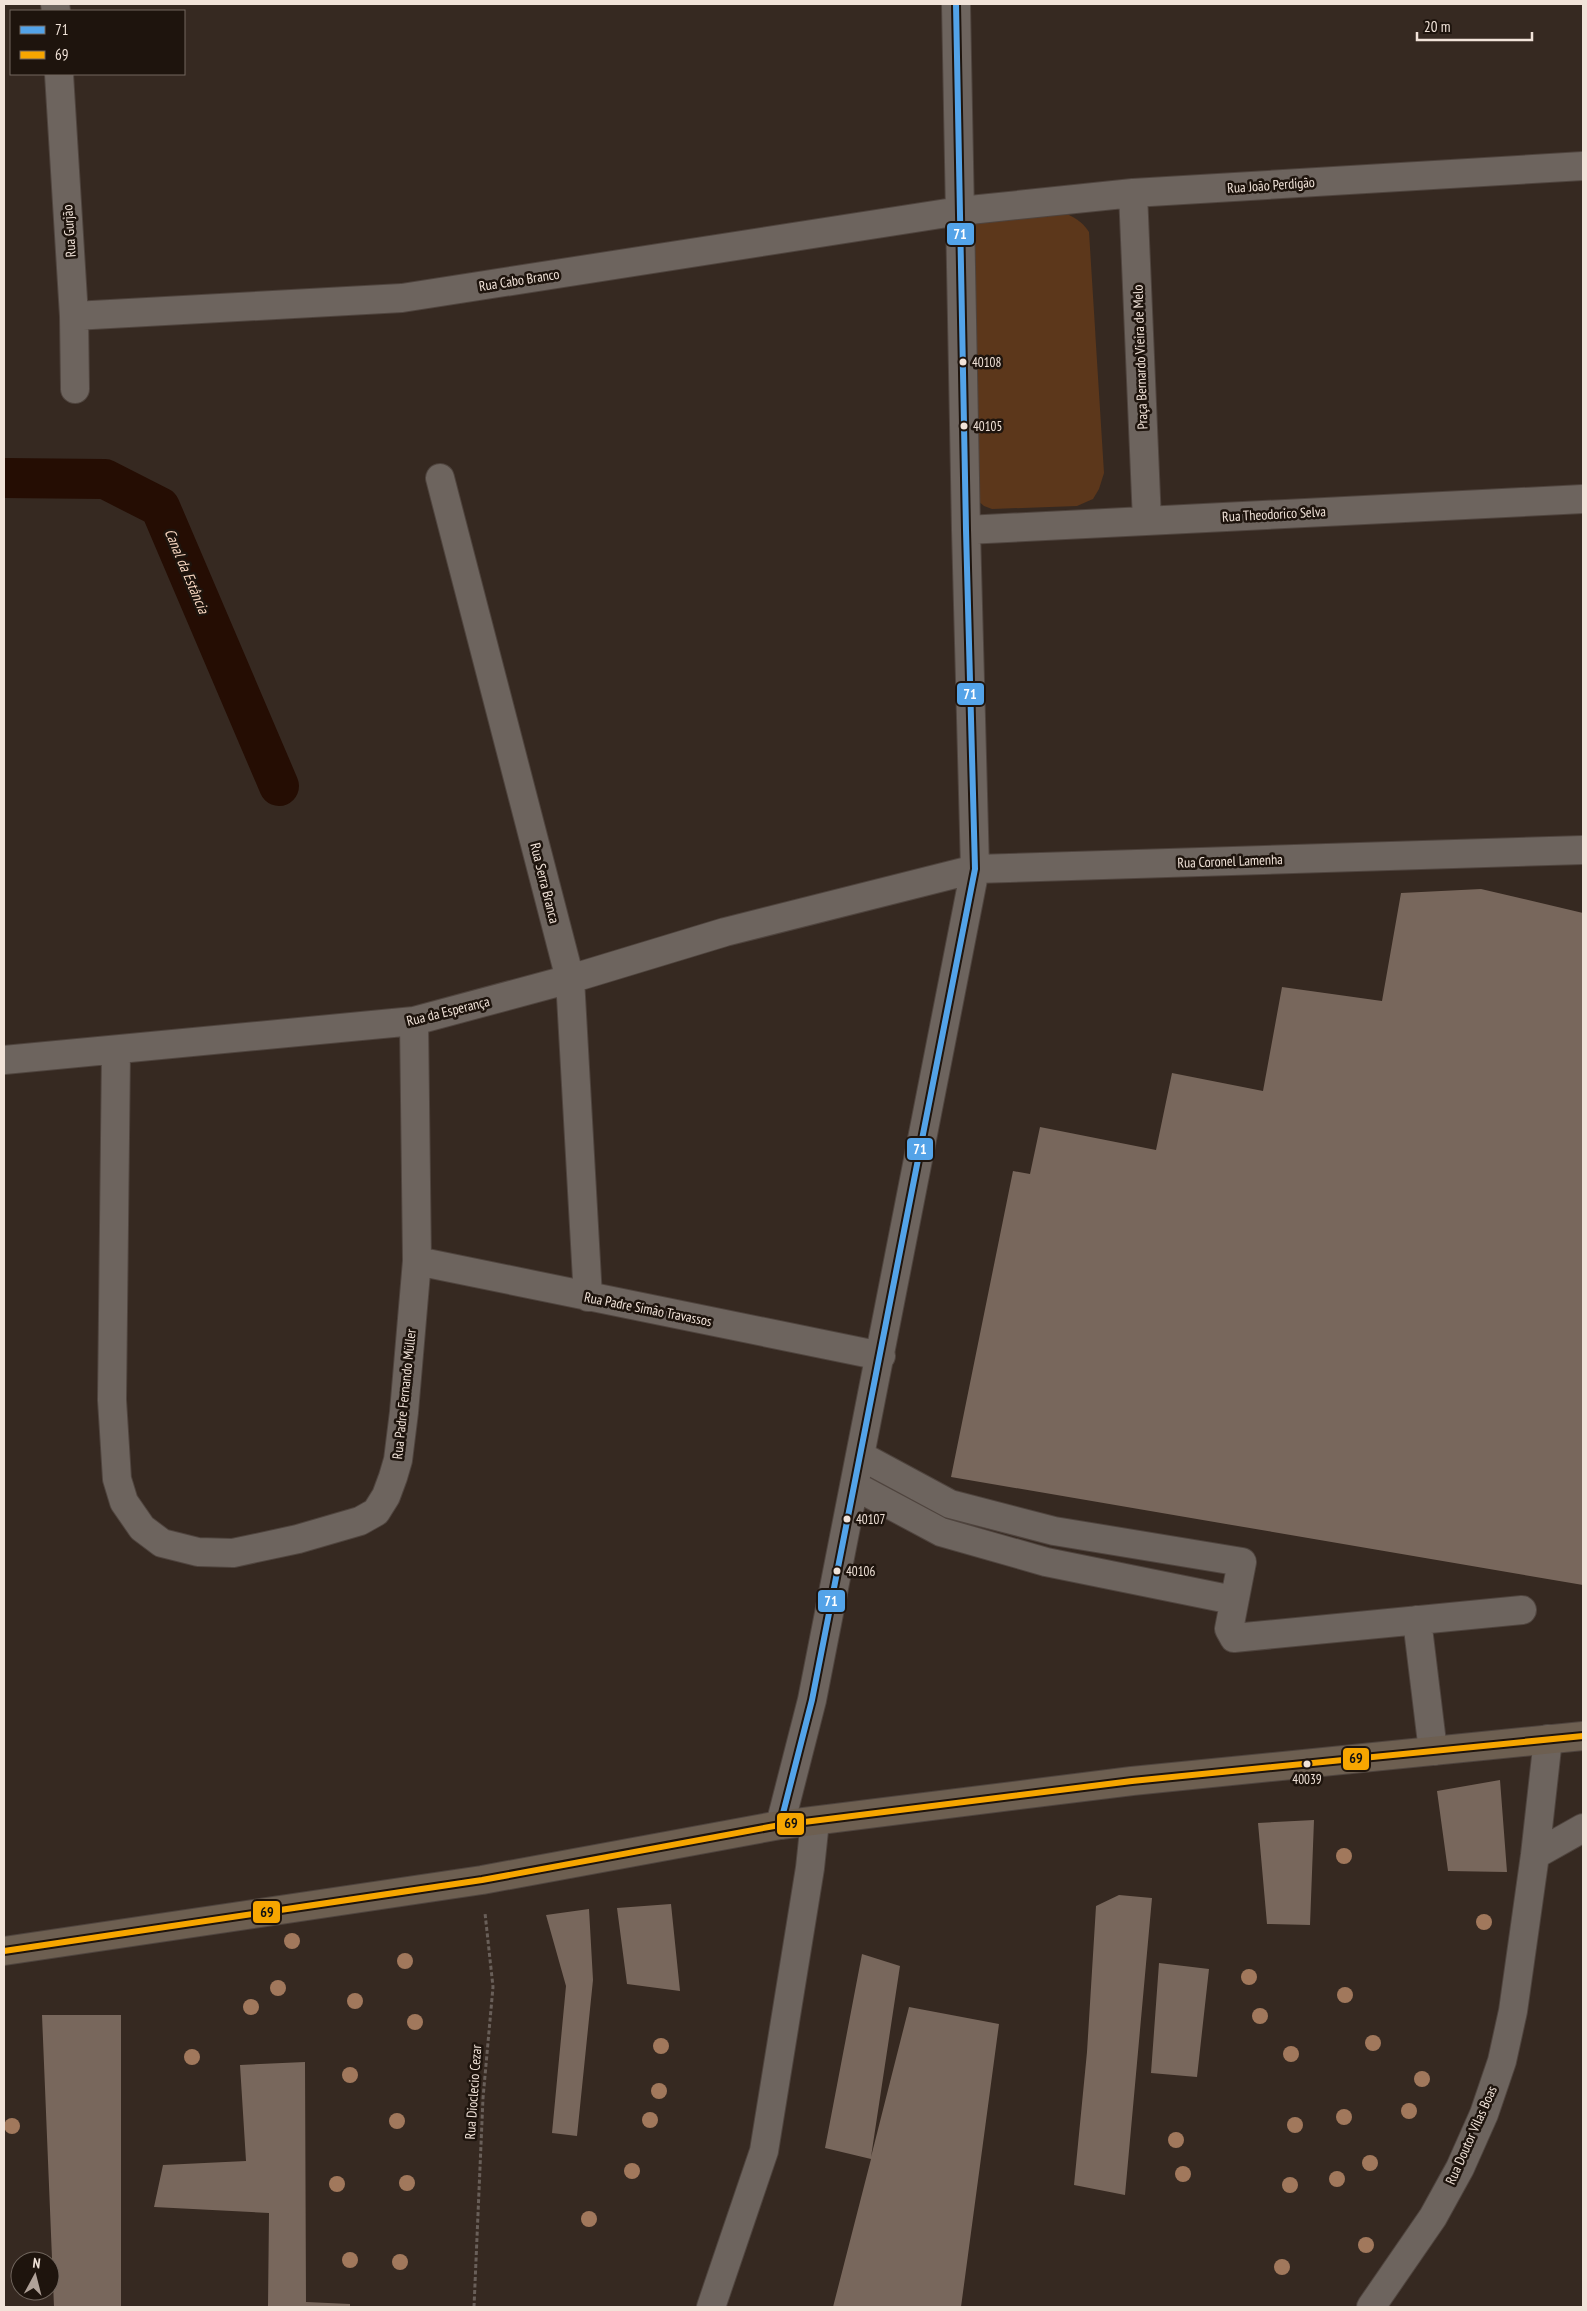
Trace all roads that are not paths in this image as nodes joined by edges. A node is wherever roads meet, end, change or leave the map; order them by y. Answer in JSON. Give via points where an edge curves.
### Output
{"nodes":[{"id":1,"x":956,"y":4,"type":"edge"},
{"id":2,"x":60,"y":75,"type":"edge"},
{"id":3,"x":1583,"y":166,"type":"edge"},
{"id":4,"x":1133,"y":193,"type":"junction"},
{"id":5,"x":960,"y":211,"type":"junction"},
{"id":6,"x":74,"y":316,"type":"junction"},
{"id":7,"x":75,"y":389,"type":"dead end"},
{"id":8,"x":440,"y":478,"type":"dead end"},
{"id":9,"x":1583,"y":499,"type":"edge"},
{"id":10,"x":1146,"y":521,"type":"junction"},
{"id":11,"x":966,"y":530,"type":"junction"},
{"id":12,"x":1583,"y":850,"type":"edge"},
{"id":13,"x":975,"y":869,"type":"junction"},
{"id":14,"x":880,"y":893,"type":"joint"},
{"id":15,"x":570,"y":979,"type":"junction"},
{"id":16,"x":414,"y":1021,"type":"junction"},
{"id":17,"x":116,"y":1051,"type":"junction"},
{"id":18,"x":4,"y":1060,"type":"edge"},
{"id":19,"x":416,"y":1261,"type":"junction"},
{"id":20,"x":588,"y":1297,"type":"junction"},
{"id":21,"x":881,"y":1356,"type":"junction"},
{"id":22,"x":861,"y":1456,"type":"junction"},
{"id":23,"x":855,"y":1486,"type":"junction"},
{"id":24,"x":950,"y":1504,"type":"junction"},
{"id":25,"x":1054,"y":1530,"type":"junction"},
{"id":26,"x":941,"y":1532,"type":"junction"},
{"id":27,"x":1146,"y":1546,"type":"junction"},
{"id":28,"x":1046,"y":1562,"type":"junction"},
{"id":29,"x":1140,"y":1581,"type":"junction"},
{"id":30,"x":1233,"y":1600,"type":"junction"},
{"id":31,"x":1522,"y":1610,"type":"dead end"},
{"id":32,"x":1418,"y":1620,"type":"junction"},
{"id":33,"x":1583,"y":1736,"type":"edge"},
{"id":34,"x":1548,"y":1739,"type":"junction"},
{"id":35,"x":1433,"y":1751,"type":"junction"},
{"id":36,"x":815,"y":1821,"type":"junction"},
{"id":37,"x":780,"y":1825,"type":"junction"},
{"id":38,"x":1583,"y":1828,"type":"edge"},
{"id":39,"x":1536,"y":1855,"type":"junction"},
{"id":40,"x":4,"y":1951,"type":"edge"},
{"id":41,"x":711,"y":2307,"type":"edge"},
{"id":42,"x":1371,"y":2307,"type":"edge"}],
"edges":[{"from":1,"to":5,"type":"street"},
{"from":2,"to":6,"type":"street","name":"Rua Gurjão"},
{"from":3,"to":4,"type":"street","name":"Rua João Perdigão"},
{"from":4,"to":5,"type":"street","name":"Rua João Perdigão"},
{"from":4,"to":10,"type":"street","name":"Praça Bernardo Vieira de Melo"},
{"from":5,"to":6,"type":"street","name":"Rua Cabo Branco","via":[[402,298]]},
{"from":5,"to":11,"type":"street"},
{"from":6,"to":7,"type":"street","name":"Rua Gurjão"},
{"from":8,"to":15,"type":"street","name":"Rua Serra Branca"},
{"from":9,"to":10,"type":"street","name":"Rua Theodorico Selva"},
{"from":10,"to":11,"type":"street","name":"Rua Theodorico Selva"},
{"from":11,"to":13,"type":"street"},
{"from":12,"to":13,"type":"street","name":"Rua Coronel Lamenha"},
{"from":13,"to":14,"type":"street","name":"Rua Coronel Lamenha"},
{"from":13,"to":21,"type":"street"},
{"from":14,"to":15,"type":"street","name":"Rua da Esperança","via":[[725,932]]},
{"from":15,"to":16,"type":"street","name":"Rua da Esperança"},
{"from":15,"to":20,"type":"street","name":"Rua Serra Branca"},
{"from":16,"to":17,"type":"street","name":"Rua da Esperança"},
{"from":16,"to":19,"type":"street","name":"Rua Padre Fernando Müller"},
{"from":17,"to":18,"type":"street","name":"Rua da Esperança"},
{"from":17,"to":19,"type":"street","name":"Rua Padre Fernando Müller","via":[[112,1400],[117,1479],[124,1502],[142,1528],[162,1543],[198,1552],[233,1553],[327,1532],[376,1512],[386,1496],[398,1460]]},
{"from":19,"to":20,"type":"street","name":"Rua Padre Simão Travassos"},
{"from":20,"to":21,"type":"street","name":"Rua Padre Simão Travassos"},
{"from":21,"to":22,"type":"street"},
{"from":22,"to":23,"type":"street"},
{"from":22,"to":24,"type":"street"},
{"from":23,"to":26,"type":"street"},
{"from":23,"to":37,"type":"street","via":[[812,1700]]},
{"from":24,"to":25,"type":"street"},
{"from":24,"to":26,"type":"street"},
{"from":25,"to":27,"type":"street"},
{"from":25,"to":28,"type":"street"},
{"from":26,"to":28,"type":"street"},
{"from":27,"to":29,"type":"street"},
{"from":27,"to":30,"type":"street","via":[[1242,1562]]},
{"from":28,"to":29,"type":"street"},
{"from":29,"to":30,"type":"street"},
{"from":30,"to":32,"type":"street","via":[[1229,1628],[1234,1638]]},
{"from":31,"to":32,"type":"street"},
{"from":32,"to":35,"type":"street"},
{"from":33,"to":34,"type":"main road"},
{"from":34,"to":35,"type":"main road"},
{"from":34,"to":39,"type":"street","name":"Rua Doutor Vilas Boas"},
{"from":35,"to":36,"type":"main road","via":[[1132,1781]]},
{"from":36,"to":37,"type":"main road"},
{"from":36,"to":41,"type":"street","via":[[764,2151]]},
{"from":37,"to":40,"type":"main road","via":[[482,1880]]},
{"from":38,"to":39,"type":"street"},
{"from":39,"to":42,"type":"street","name":"Rua Doutor Vilas Boas","via":[[1513,2012],[1502,2061],[1484,2114],[1460,2168],[1432,2217]]}]}
